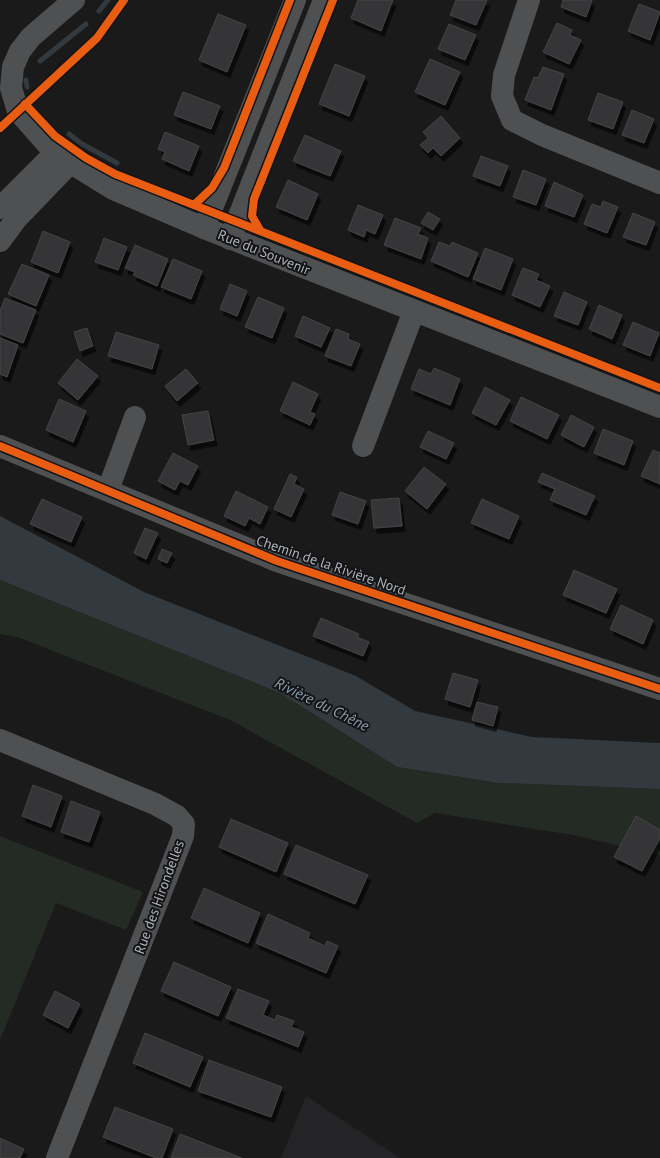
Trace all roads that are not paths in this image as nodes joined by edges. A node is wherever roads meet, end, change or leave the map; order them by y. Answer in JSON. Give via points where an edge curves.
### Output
{"nodes":[{"id":1,"x":74,"y":0,"type":"edge"},
{"id":2,"x":295,"y":0,"type":"edge"},
{"id":3,"x":324,"y":0,"type":"edge"},
{"id":4,"x":529,"y":0,"type":"edge"},
{"id":5,"x":62,"y":158,"type":"junction"},
{"id":6,"x":660,"y":182,"type":"edge"},
{"id":7,"x":0,"y":208,"type":"edge"},
{"id":8,"x":204,"y":228,"type":"junction"},
{"id":9,"x":230,"y":239,"type":"junction"},
{"id":10,"x":0,"y":241,"type":"edge"},
{"id":11,"x":414,"y":311,"type":"junction"},
{"id":12,"x":660,"y":407,"type":"edge"},
{"id":13,"x":135,"y":417,"type":"dead end"},
{"id":14,"x":0,"y":446,"type":"edge"},
{"id":15,"x":363,"y":446,"type":"dead end"},
{"id":16,"x":108,"y":490,"type":"junction"},
{"id":17,"x":660,"y":689,"type":"edge"},
{"id":18,"x":0,"y":740,"type":"edge"},
{"id":19,"x":57,"y":1158,"type":"edge"}],
"edges":[{"from":1,"to":5,"type":"street","name":"Rue du Souvenir","via":[[31,36],[12,66],[11,88],[18,111]]},
{"from":2,"to":8,"type":"street"},
{"from":3,"to":9,"type":"street"},
{"from":4,"to":6,"type":"street","via":[[504,75],[502,96],[512,120]]},
{"from":5,"to":7,"type":"street"},
{"from":5,"to":8,"type":"street","name":"Rue du Souvenir","via":[[113,189]]},
{"from":5,"to":10,"type":"street"},
{"from":8,"to":9,"type":"street","name":"Rue du Souvenir"},
{"from":9,"to":11,"type":"street","name":"Rue du Souvenir"},
{"from":11,"to":12,"type":"street","name":"Rue du Souvenir"},
{"from":11,"to":15,"type":"street"},
{"from":13,"to":16,"type":"street"},
{"from":14,"to":16,"type":"street","name":"Chemin de la Rivière Nord"},
{"from":16,"to":17,"type":"street","name":"Chemin de la Rivière Nord","via":[[277,561]]},
{"from":18,"to":19,"type":"street","name":"Rue des Hirondelles","via":[[155,804],[177,816],[184,824],[183,836],[154,915]]}]}
